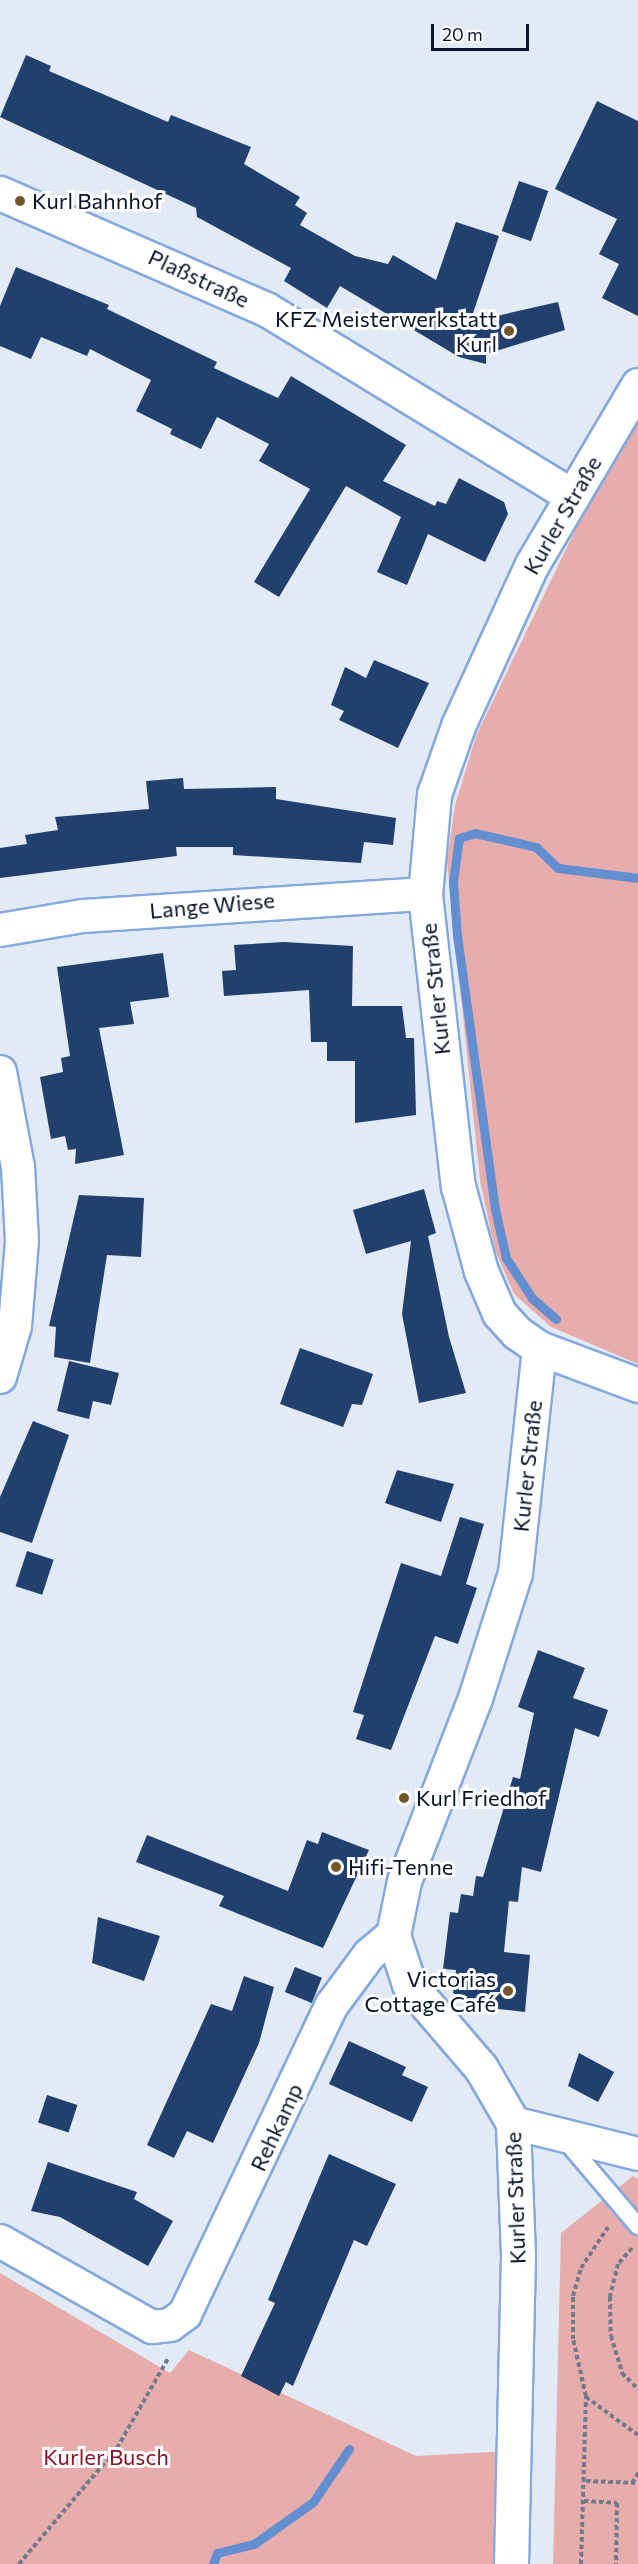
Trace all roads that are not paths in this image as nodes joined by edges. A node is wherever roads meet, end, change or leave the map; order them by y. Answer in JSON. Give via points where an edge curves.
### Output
{"nodes":[{"id":1,"x":0,"y":193,"type":"edge"},
{"id":2,"x":638,"y":386,"type":"edge"},
{"id":3,"x":572,"y":496,"type":"junction"},
{"id":4,"x":425,"y":894,"type":"junction"},
{"id":5,"x":0,"y":930,"type":"edge"},
{"id":6,"x":0,"y":1072,"type":"edge"},
{"id":7,"x":539,"y":1348,"type":"junction"},
{"id":8,"x":0,"y":1377,"type":"edge"},
{"id":9,"x":638,"y":1385,"type":"edge"},
{"id":10,"x":393,"y":1935,"type":"junction"},
{"id":11,"x":513,"y":2123,"type":"junction"},
{"id":12,"x":560,"y":2135,"type":"junction"},
{"id":13,"x":638,"y":2154,"type":"edge"},
{"id":14,"x":638,"y":2226,"type":"edge"},
{"id":15,"x":0,"y":2241,"type":"edge"},
{"id":16,"x":511,"y":2564,"type":"edge"}],
"edges":[{"from":1,"to":3,"type":"main road","name":"Plaßstraße","via":[[266,309]]},
{"from":2,"to":3,"type":"main road","name":"Kurler Straße"},
{"from":3,"to":4,"type":"main road","name":"Kurler Straße","via":[[532,564],[458,726],[434,794]]},
{"from":4,"to":5,"type":"street","name":"Lange Wiese","via":[[94,915]]},
{"from":4,"to":7,"type":"main road","name":"Kurler Straße","via":[[449,1122],[471,1244],[499,1313]]},
{"from":6,"to":8,"type":"street","via":[[18,1167],[22,1241],[15,1326]]},
{"from":7,"to":9,"type":"main road"},
{"from":7,"to":10,"type":"main road","name":"Kurler Straße","via":[[515,1573],[476,1698],[404,1881]]},
{"from":10,"to":11,"type":"main road","name":"Kurler Straße","via":[[409,1984],[481,2068]]},
{"from":10,"to":15,"type":"street","name":"Rehkamp","via":[[369,1955],[332,2005],[197,2298],[170,2325],[152,2327],[132,2319]]},
{"from":11,"to":12,"type":"street"},
{"from":11,"to":16,"type":"main road","name":"Kurler Straße","via":[[518,2255]]},
{"from":12,"to":13,"type":"street"},
{"from":12,"to":14,"type":"lane"}]}
